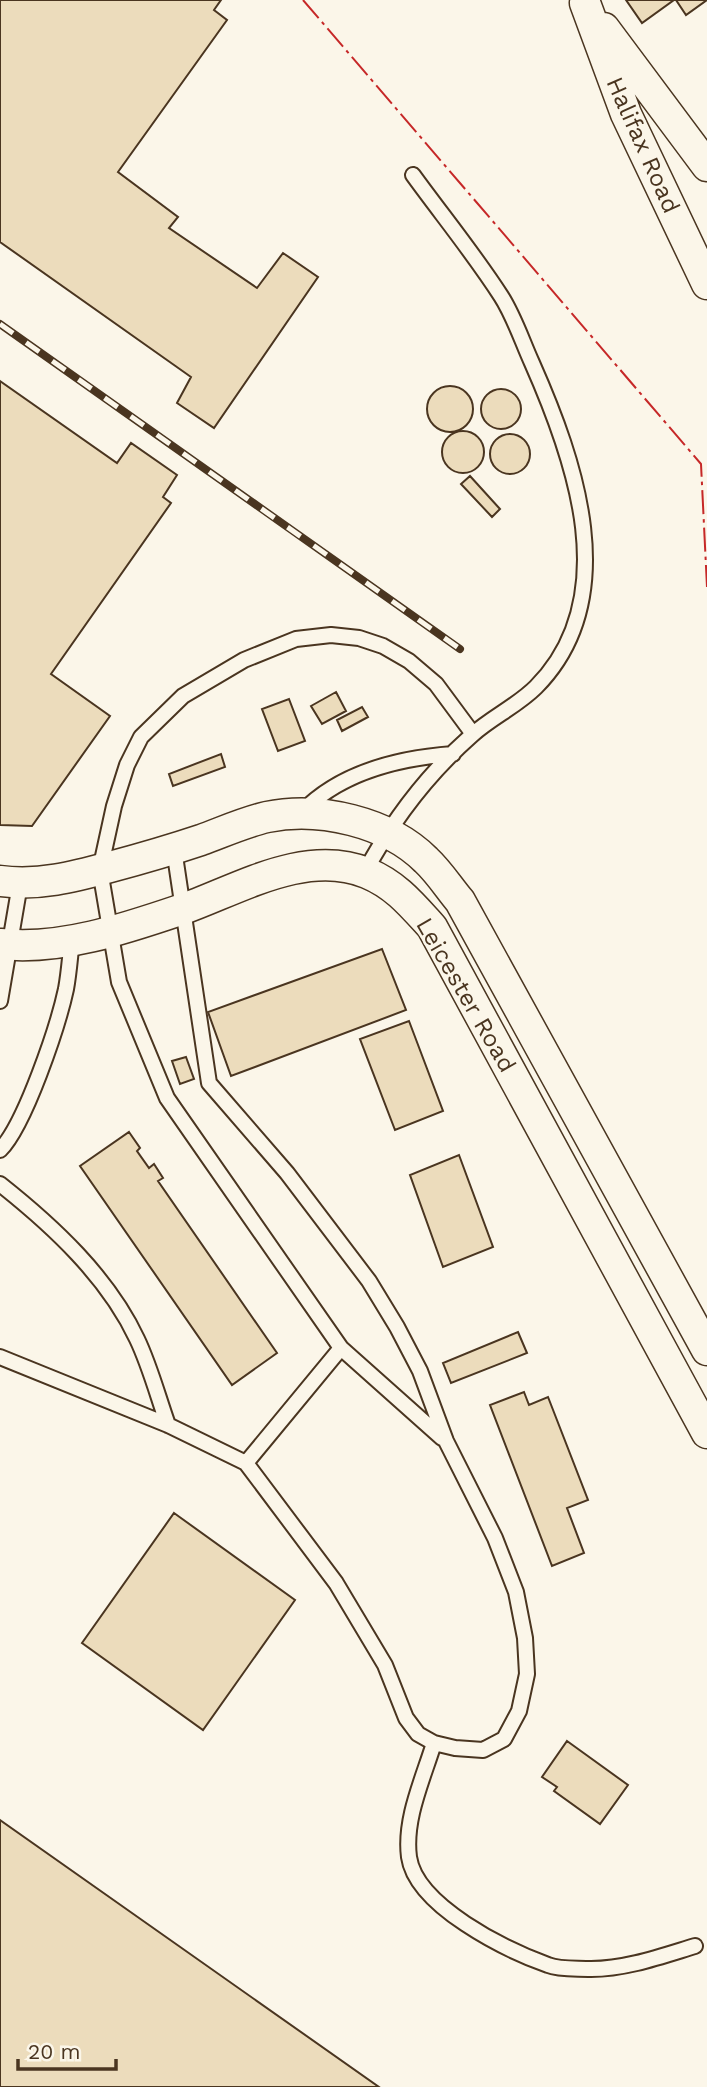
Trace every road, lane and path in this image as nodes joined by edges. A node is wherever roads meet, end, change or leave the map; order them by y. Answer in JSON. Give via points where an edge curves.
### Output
{"nodes":[{"id":1,"x":584,"y":1,"type":"edge"},
{"id":2,"x":707,"y":166,"type":"edge"},
{"id":3,"x":413,"y":175,"type":"dead end"},
{"id":4,"x":707,"y":284,"type":"edge"},
{"id":5,"x":473,"y":734,"type":"junction"},
{"id":6,"x":453,"y":754,"type":"junction"},
{"id":7,"x":300,"y":814,"type":"junction"},
{"id":8,"x":385,"y":833,"type":"junction"},
{"id":9,"x":174,"y":849,"type":"junction"},
{"id":10,"x":100,"y":870,"type":"junction"},
{"id":11,"x":365,"y":872,"type":"junction"},
{"id":12,"x":10,"y":883,"type":"edge"},
{"id":13,"x":183,"y":909,"type":"junction"},
{"id":14,"x":110,"y":932,"type":"junction"},
{"id":15,"x":72,"y":940,"type":"junction"},
{"id":16,"x":5,"y":945,"type":"edge"},
{"id":17,"x":0,"y":1001,"type":"edge"},
{"id":18,"x":0,"y":1150,"type":"edge"},
{"id":19,"x":0,"y":1184,"type":"edge"},
{"id":20,"x":341,"y":1348,"type":"junction"},
{"id":21,"x":707,"y":1350,"type":"edge"},
{"id":22,"x":0,"y":1357,"type":"edge"},
{"id":23,"x":168,"y":1425,"type":"junction"},
{"id":24,"x":707,"y":1433,"type":"edge"},
{"id":25,"x":446,"y":1441,"type":"junction"},
{"id":26,"x":246,"y":1463,"type":"junction"},
{"id":27,"x":434,"y":1743,"type":"junction"},
{"id":28,"x":695,"y":1946,"type":"dead end"}],
"edges":[{"from":1,"to":2,"type":"street","name":"Halifax Road"},
{"from":1,"to":4,"type":"street","name":"Halifax Road","via":[[626,114]]},
{"from":3,"to":5,"type":"lane","via":[[502,298],[554,412],[576,479],[584,530],[583,592],[568,643],[536,687]]},
{"from":5,"to":6,"type":"lane"},
{"from":5,"to":10,"type":"lane","via":[[436,684],[383,646],[331,635],[296,639],[244,660],[183,696],[141,737],[117,796]]},
{"from":6,"to":7,"type":"lane","via":[[414,758],[345,781],[316,797]]},
{"from":6,"to":8,"type":"lane"},
{"from":7,"to":8,"type":"street","name":"Leicester Road","via":[[341,818]]},
{"from":7,"to":9,"type":"street","name":"Leicester Road","via":[[266,817]]},
{"from":8,"to":11,"type":"lane"},
{"from":8,"to":21,"type":"street","name":"Leicester Road","via":[[426,859],[460,901]]},
{"from":9,"to":10,"type":"street","name":"Leicester Road"},
{"from":9,"to":13,"type":"lane"},
{"from":10,"to":12,"type":"street","name":"Leicester Road","via":[[62,881]]},
{"from":10,"to":14,"type":"lane"},
{"from":11,"to":13,"type":"street","name":"Leicester Road","via":[[326,866],[284,870]]},
{"from":11,"to":24,"type":"street","name":"Leicester Road","via":[[398,889],[432,928]]},
{"from":12,"to":16,"type":"lane"},
{"from":13,"to":14,"type":"street","name":"Leicester Road"},
{"from":13,"to":25,"type":"lane","via":[[209,1083],[287,1173],[369,1281],[414,1360]]},
{"from":14,"to":15,"type":"street","name":"Leicester Road"},
{"from":14,"to":20,"type":"lane","via":[[119,982],[167,1098]]},
{"from":15,"to":16,"type":"street","name":"Leicester Road"},
{"from":15,"to":18,"type":"lane","via":[[65,990],[46,1049],[18,1126]]},
{"from":16,"to":17,"type":"lane"},
{"from":19,"to":23,"type":"lane","via":[[36,1212],[96,1276],[137,1338]]},
{"from":20,"to":25,"type":"lane"},
{"from":20,"to":26,"type":"lane"},
{"from":22,"to":23,"type":"lane"},
{"from":23,"to":26,"type":"lane"},
{"from":25,"to":27,"type":"lane","via":[[495,1538],[516,1592],[527,1674],[519,1711],[504,1740],[482,1750]]},
{"from":26,"to":27,"type":"lane","via":[[337,1583],[385,1665],[406,1718],[418,1734]]},
{"from":27,"to":28,"type":"lane","via":[[409,1825],[409,1859],[424,1890],[455,1919],[550,1966],[594,1969]]}]}
